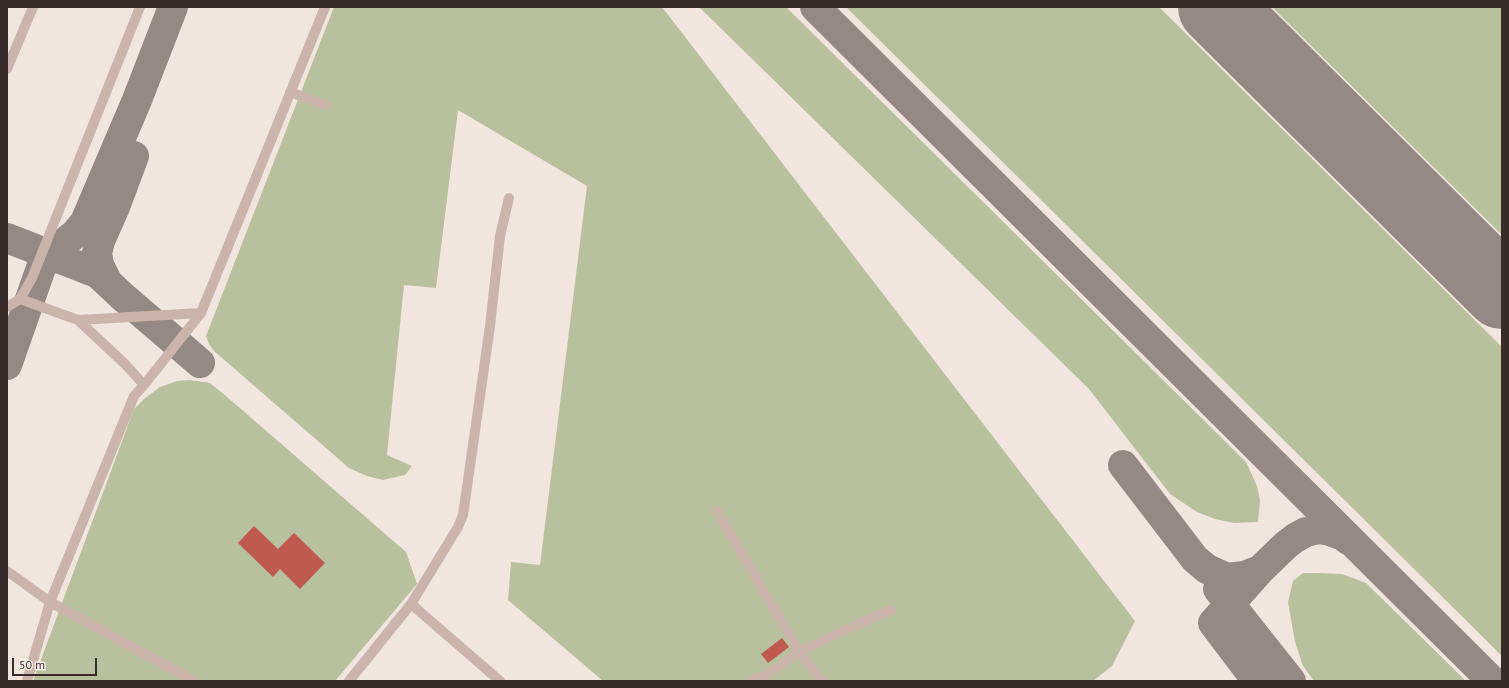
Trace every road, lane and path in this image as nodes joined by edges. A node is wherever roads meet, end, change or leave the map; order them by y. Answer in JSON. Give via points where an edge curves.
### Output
{"nodes":[{"id":1,"x":33,"y":7,"type":"edge"},
{"id":2,"x":140,"y":7,"type":"edge"},
{"id":3,"x":325,"y":7,"type":"edge"},
{"id":4,"x":7,"y":69,"type":"edge"},
{"id":5,"x":290,"y":92,"type":"junction"},
{"id":6,"x":325,"y":105,"type":"dead end"},
{"id":7,"x":509,"y":198,"type":"dead end"},
{"id":8,"x":20,"y":299,"type":"junction"},
{"id":9,"x":7,"y":307,"type":"edge"},
{"id":10,"x":201,"y":313,"type":"junction"},
{"id":11,"x":78,"y":320,"type":"junction"},
{"id":12,"x":144,"y":385,"type":"junction"},
{"id":13,"x":717,"y":512,"type":"dead end"},
{"id":14,"x":7,"y":571,"type":"edge"},
{"id":15,"x":50,"y":602,"type":"junction"},
{"id":16,"x":411,"y":604,"type":"junction"},
{"id":17,"x":891,"y":610,"type":"dead end"},
{"id":18,"x":798,"y":652,"type":"junction"},
{"id":19,"x":765,"y":678,"type":"edge"},
{"id":20,"x":27,"y":681,"type":"edge"},
{"id":21,"x":194,"y":681,"type":"edge"},
{"id":22,"x":349,"y":681,"type":"edge"},
{"id":23,"x":500,"y":681,"type":"edge"},
{"id":24,"x":751,"y":681,"type":"edge"},
{"id":25,"x":822,"y":681,"type":"edge"}],
"edges":[{"from":1,"to":4,"type":"lane"},
{"from":2,"to":8,"type":"lane","via":[[32,278]]},
{"from":3,"to":5,"type":"lane"},
{"from":5,"to":6,"type":"lane"},
{"from":5,"to":10,"type":"lane"},
{"from":7,"to":16,"type":"lane","via":[[500,236],[463,515]]},
{"from":8,"to":9,"type":"lane"},
{"from":8,"to":11,"type":"lane"},
{"from":10,"to":11,"type":"lane"},
{"from":10,"to":12,"type":"lane"},
{"from":11,"to":12,"type":"lane"},
{"from":12,"to":15,"type":"lane","via":[[134,396]]},
{"from":13,"to":18,"type":"lane"},
{"from":14,"to":15,"type":"lane"},
{"from":15,"to":20,"type":"lane"},
{"from":15,"to":21,"type":"lane"},
{"from":16,"to":22,"type":"lane"},
{"from":16,"to":23,"type":"lane"},
{"from":17,"to":18,"type":"lane"},
{"from":18,"to":19,"type":"lane"},
{"from":18,"to":25,"type":"lane"},
{"from":19,"to":24,"type":"lane"}]}
